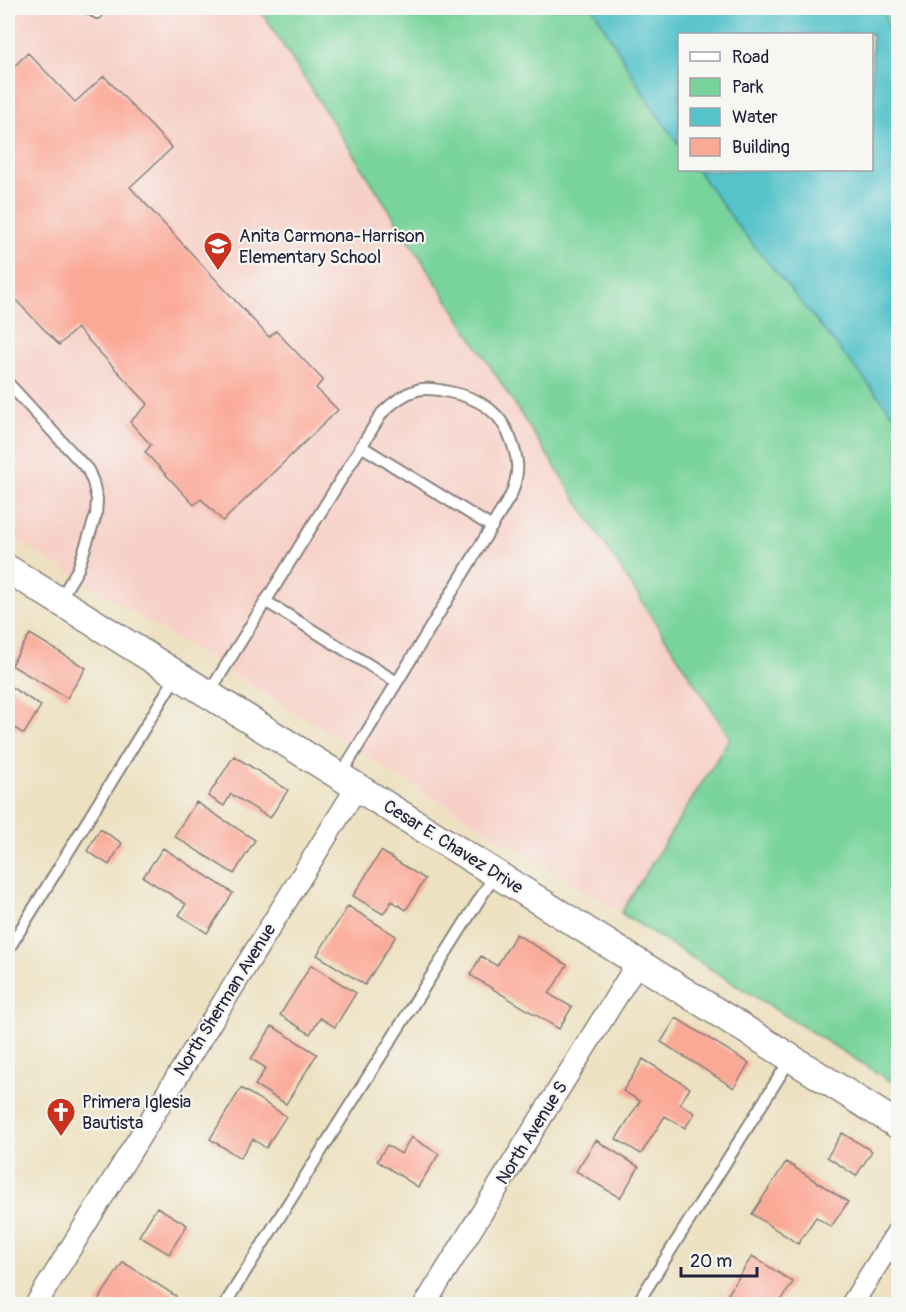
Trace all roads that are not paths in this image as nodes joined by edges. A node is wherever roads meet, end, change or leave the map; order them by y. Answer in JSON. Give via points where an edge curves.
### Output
{"nodes":[{"id":1,"x":8,"y":383,"type":"edge"},
{"id":2,"x":361,"y":446,"type":"junction"},
{"id":3,"x":492,"y":527,"type":"junction"},
{"id":4,"x":8,"y":569,"type":"edge"},
{"id":5,"x":59,"y":601,"type":"junction"},
{"id":6,"x":265,"y":602,"type":"junction"},
{"id":7,"x":178,"y":675,"type":"junction"},
{"id":8,"x":397,"y":682,"type":"junction"},
{"id":9,"x":208,"y":694,"type":"junction"},
{"id":10,"x":349,"y":782,"type":"junction"},
{"id":11,"x":495,"y":873,"type":"junction"},
{"id":12,"x":8,"y":950,"type":"edge"},
{"id":13,"x":638,"y":962,"type":"junction"},
{"id":14,"x":791,"y":1058,"type":"junction"},
{"id":15,"x":898,"y":1125,"type":"edge"},
{"id":16,"x":898,"y":1231,"type":"edge"},
{"id":17,"x":36,"y":1305,"type":"edge"},
{"id":18,"x":225,"y":1305,"type":"edge"},
{"id":19,"x":425,"y":1305,"type":"edge"},
{"id":20,"x":637,"y":1305,"type":"edge"},
{"id":21,"x":852,"y":1305,"type":"edge"}],
"edges":[{"from":1,"to":5,"type":"lane","via":[[88,470],[97,499],[96,515],[78,569]]},
{"from":2,"to":3,"type":"lane"},
{"from":2,"to":3,"type":"lane","via":[[382,413],[416,390],[442,390],[476,401],[495,413],[505,427],[518,460],[511,495]]},
{"from":2,"to":6,"type":"lane"},
{"from":3,"to":8,"type":"lane"},
{"from":4,"to":5,"type":"street","name":"Cesar E. Chavez Drive"},
{"from":5,"to":7,"type":"street","name":"Cesar E. Chavez Drive"},
{"from":6,"to":8,"type":"lane"},
{"from":6,"to":9,"type":"lane"},
{"from":7,"to":9,"type":"street","name":"Cesar E. Chavez Drive"},
{"from":7,"to":12,"type":"lane"},
{"from":8,"to":10,"type":"lane"},
{"from":9,"to":10,"type":"street","name":"Cesar E. Chavez Drive"},
{"from":10,"to":11,"type":"street","name":"Cesar E. Chavez Drive"},
{"from":10,"to":17,"type":"street","name":"North Sherman Avenue"},
{"from":11,"to":13,"type":"street","name":"Cesar E. Chavez Drive"},
{"from":11,"to":18,"type":"lane"},
{"from":13,"to":14,"type":"street","name":"Cesar E. Chavez Drive"},
{"from":13,"to":19,"type":"street","name":"North Avenue S"},
{"from":14,"to":15,"type":"street","name":"Cesar E. Chavez Drive"},
{"from":14,"to":20,"type":"lane"},
{"from":16,"to":21,"type":"street"}]}
